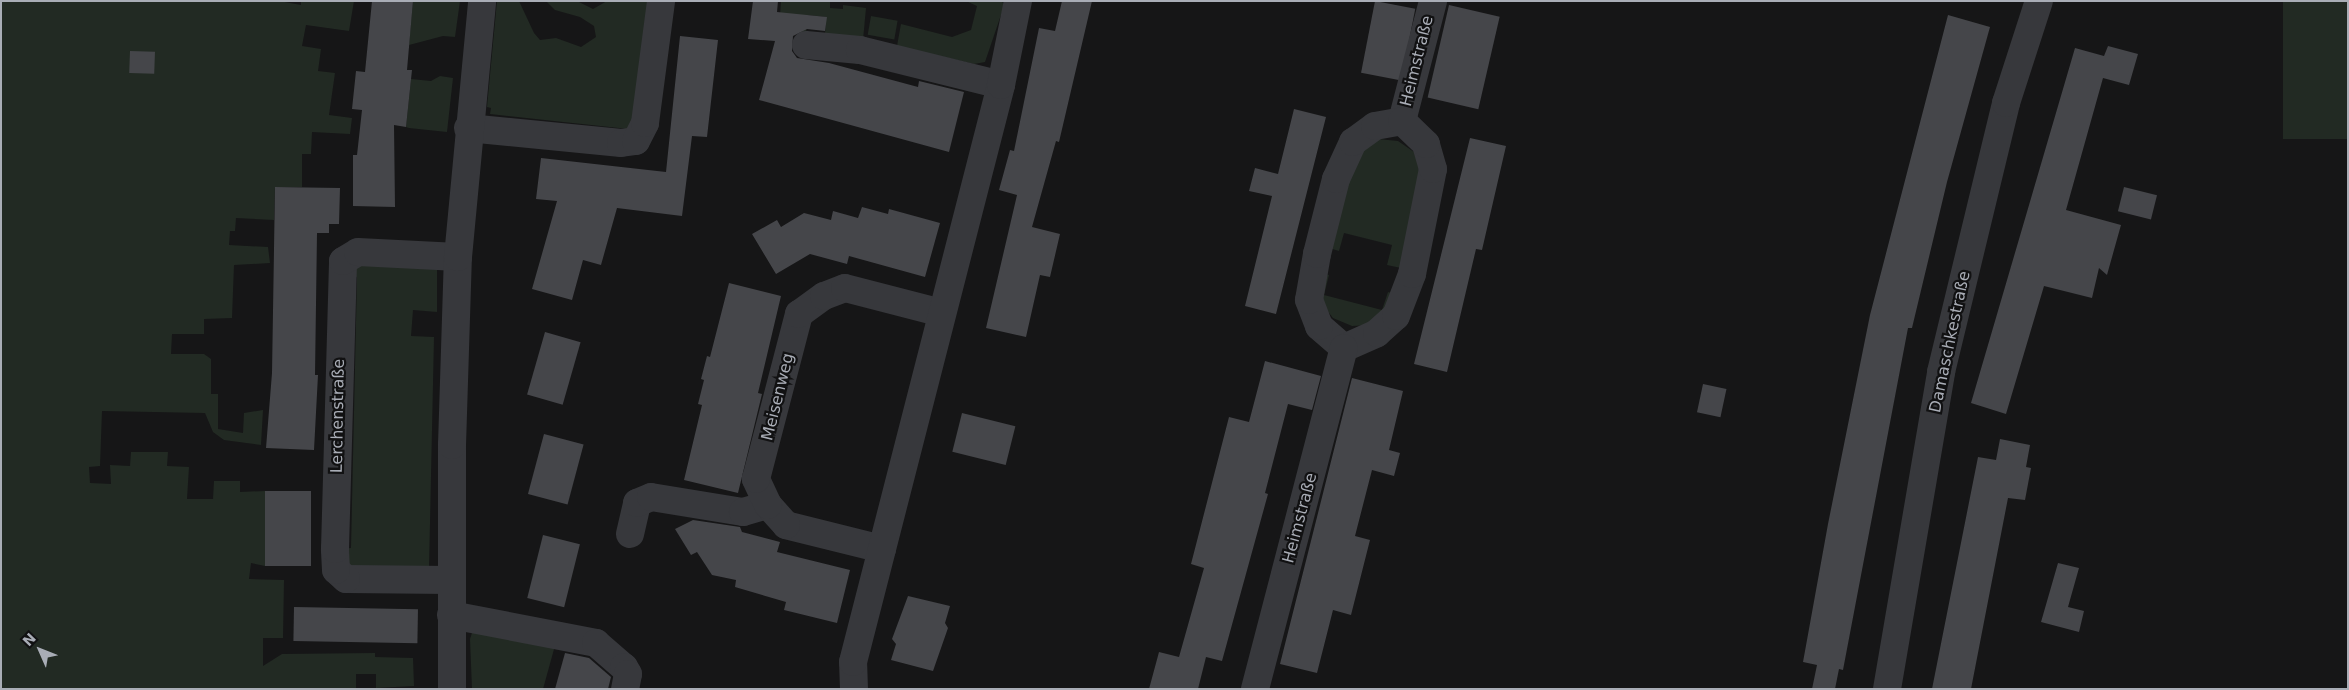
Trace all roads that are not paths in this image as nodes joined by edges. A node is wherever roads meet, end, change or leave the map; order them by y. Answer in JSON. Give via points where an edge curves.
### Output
{"nodes":[{"id":1,"x":482,"y":1,"type":"edge"},
{"id":2,"x":661,"y":1,"type":"edge"},
{"id":3,"x":1018,"y":1,"type":"edge"},
{"id":4,"x":1432,"y":1,"type":"edge"},
{"id":5,"x":2039,"y":1,"type":"edge"},
{"id":6,"x":806,"y":44,"type":"dead end"},
{"id":7,"x":1001,"y":85,"type":"junction"},
{"id":8,"x":1402,"y":121,"type":"junction"},
{"id":9,"x":468,"y":128,"type":"junction"},
{"id":10,"x":458,"y":257,"type":"junction"},
{"id":11,"x":942,"y":313,"type":"junction"},
{"id":12,"x":1344,"y":348,"type":"junction"},
{"id":13,"x":768,"y":506,"type":"junction"},
{"id":14,"x":630,"y":534,"type":"dead end"},
{"id":15,"x":882,"y":549,"type":"junction"},
{"id":16,"x":450,"y":580,"type":"junction"},
{"id":17,"x":451,"y":615,"type":"junction"},
{"id":18,"x":452,"y":689,"type":"edge"},
{"id":19,"x":625,"y":689,"type":"edge"},
{"id":20,"x":854,"y":689,"type":"edge"},
{"id":21,"x":1255,"y":689,"type":"edge"},
{"id":22,"x":1887,"y":689,"type":"edge"}],
"edges":[{"from":1,"to":9,"type":"street"},
{"from":2,"to":9,"type":"street","via":[[645,123],[636,141],[621,143]]},
{"from":3,"to":7,"type":"street"},
{"from":4,"to":8,"type":"street","name":"Heimstraße"},
{"from":5,"to":22,"type":"street","name":"Damaschkestraße","via":[[2006,103],[1941,372]]},
{"from":6,"to":7,"type":"street","via":[[860,50]]},
{"from":7,"to":11,"type":"street"},
{"from":8,"to":12,"type":"street","name":"Heimstraße","via":[[1426,144],[1433,169],[1412,274],[1396,316],[1377,333]]},
{"from":8,"to":12,"type":"street","name":"Heimstraße","via":[[1375,126],[1353,142],[1336,179],[1309,300],[1320,326]]},
{"from":9,"to":10,"type":"street"},
{"from":10,"to":16,"type":"street"},
{"from":10,"to":16,"type":"street","name":"Lerchenstraße","via":[[358,252],[343,262],[334,557],[340,576],[351,580]]},
{"from":11,"to":13,"type":"street","name":"Meisenweg","via":[[845,288],[824,296],[799,314],[756,479]]},
{"from":11,"to":15,"type":"street"},
{"from":12,"to":21,"type":"street","name":"Heimstraße"},
{"from":13,"to":14,"type":"street","via":[[743,512],[651,497],[637,503]]},
{"from":13,"to":15,"type":"street","name":"Meisenweg","via":[[786,525]]},
{"from":15,"to":20,"type":"street","via":[[853,662]]},
{"from":16,"to":17,"type":"street"},
{"from":17,"to":18,"type":"street"},
{"from":17,"to":19,"type":"street","via":[[596,643],[624,667],[628,674]]}]}
